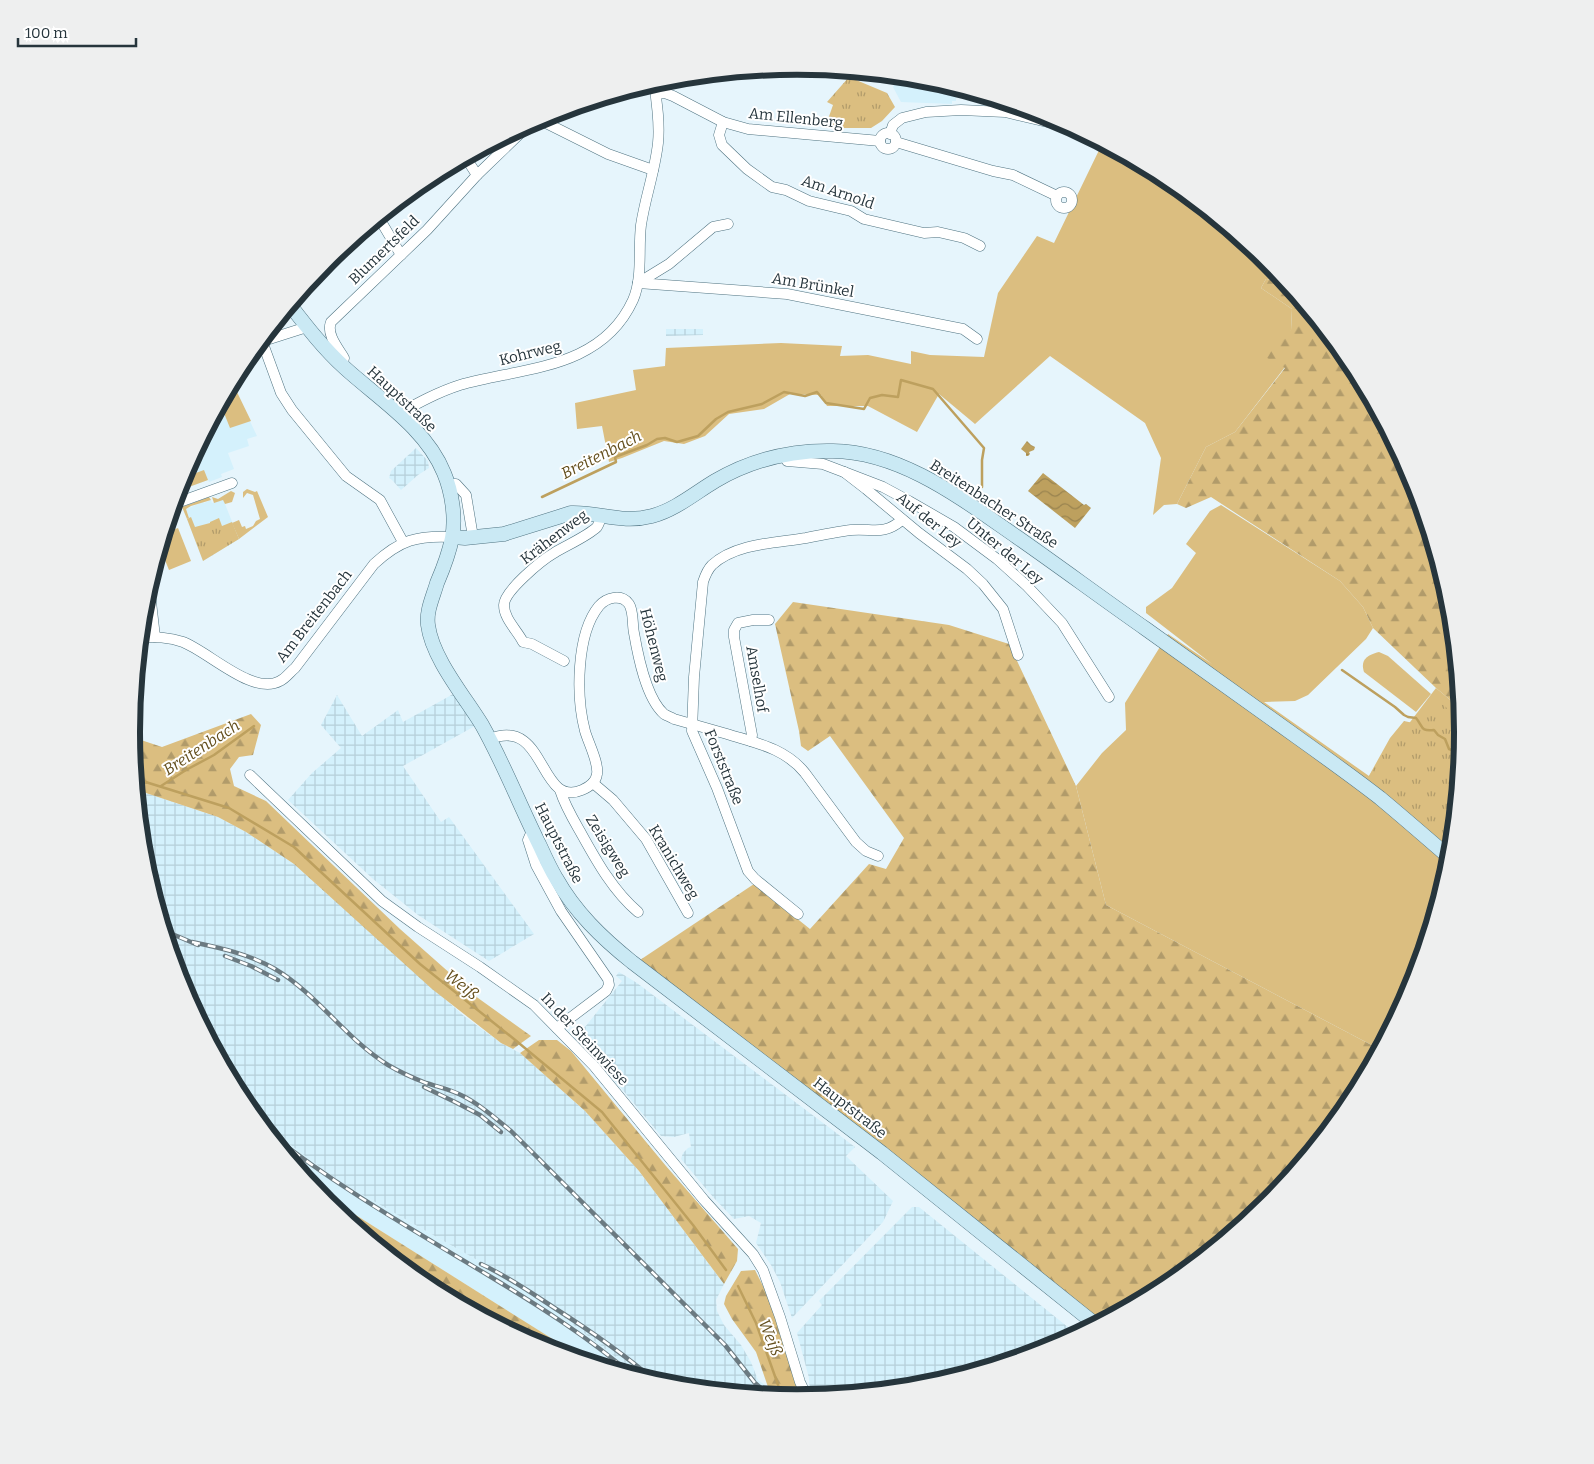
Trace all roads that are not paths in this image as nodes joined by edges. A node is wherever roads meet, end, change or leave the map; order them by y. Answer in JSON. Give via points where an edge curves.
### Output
{"nodes":[{"id":1,"x":655,"y":91,"type":"edge"},
{"id":2,"x":656,"y":94,"type":"junction"},
{"id":3,"x":1027,"y":117,"type":"edge"},
{"id":4,"x":723,"y":122,"type":"junction"},
{"id":5,"x":547,"y":125,"type":"edge"},
{"id":6,"x":893,"y":138,"type":"junction"},
{"id":7,"x":514,"y":139,"type":"edge"},
{"id":8,"x":469,"y":163,"type":"edge"},
{"id":9,"x":653,"y":170,"type":"junction"},
{"id":10,"x":477,"y":175,"type":"junction"},
{"id":11,"x":1057,"y":196,"type":"dead end"},
{"id":12,"x":382,"y":223,"type":"edge"},
{"id":13,"x":728,"y":224,"type":"dead end"},
{"id":14,"x":980,"y":246,"type":"dead end"},
{"id":15,"x":400,"y":255,"type":"junction"},
{"id":16,"x":638,"y":283,"type":"junction"},
{"id":17,"x":294,"y":310,"type":"edge"},
{"id":18,"x":307,"y":327,"type":"junction"},
{"id":19,"x":271,"y":339,"type":"edge"},
{"id":20,"x":977,"y":339,"type":"dead end"},
{"id":21,"x":264,"y":349,"type":"edge"},
{"id":22,"x":342,"y":366,"type":"junction"},
{"id":23,"x":398,"y":414,"type":"junction"},
{"id":24,"x":784,"y":454,"type":"junction"},
{"id":25,"x":844,"y":472,"type":"junction"},
{"id":26,"x":232,"y":483,"type":"dead end"},
{"id":27,"x":448,"y":484,"type":"junction"},
{"id":28,"x":183,"y":501,"type":"edge"},
{"id":29,"x":602,"y":516,"type":"junction"},
{"id":30,"x":902,"y":520,"type":"junction"},
{"id":31,"x":452,"y":537,"type":"junction"},
{"id":32,"x":473,"y":537,"type":"junction"},
{"id":33,"x":403,"y":542,"type":"junction"},
{"id":34,"x":152,"y":610,"type":"edge"},
{"id":35,"x":769,"y":620,"type":"dead end"},
{"id":36,"x":155,"y":637,"type":"junction"},
{"id":37,"x":147,"y":638,"type":"edge"},
{"id":38,"x":1018,"y":656,"type":"dead end"},
{"id":39,"x":564,"y":661,"type":"dead end"},
{"id":40,"x":1109,"y":697,"type":"dead end"},
{"id":41,"x":692,"y":724,"type":"junction"},
{"id":42,"x":490,"y":739,"type":"junction"},
{"id":43,"x":751,"y":741,"type":"junction"},
{"id":44,"x":250,"y":776,"type":"dead end"},
{"id":45,"x":593,"y":783,"type":"junction"},
{"id":46,"x":560,"y":790,"type":"junction"},
{"id":47,"x":532,"y":831,"type":"junction"},
{"id":48,"x":1442,"y":852,"type":"edge"},
{"id":49,"x":878,"y":856,"type":"dead end"},
{"id":50,"x":638,"y":912,"type":"dead end"},
{"id":51,"x":688,"y":913,"type":"dead end"},
{"id":52,"x":798,"y":914,"type":"dead end"},
{"id":53,"x":557,"y":1028,"type":"junction"},
{"id":54,"x":1090,"y":1320,"type":"edge"},
{"id":55,"x":803,"y":1389,"type":"edge"}],
"edges":[{"from":1,"to":2,"type":"street","name":"Kohrweg"},
{"from":2,"to":4,"type":"street","name":"Am Ellenberg","via":[[673,96]]},
{"from":2,"to":9,"type":"street","name":"Kohrweg","via":[[658,144]]},
{"from":3,"to":6,"type":"street","name":"Am Ellenberg","via":[[1005,112],[926,112],[902,118],[893,125]]},
{"from":4,"to":6,"type":"street","name":"Am Ellenberg","via":[[772,132],[880,141],[883,135]]},
{"from":4,"to":14,"type":"street","name":"Am Arnold","via":[[719,135],[722,145],[772,187],[864,218],[924,233],[938,232],[964,238]]},
{"from":5,"to":9,"type":"street","via":[[608,154]]},
{"from":6,"to":11,"type":"street","via":[[1013,175]]},
{"from":7,"to":10,"type":"street","name":"Blumertsfeld"},
{"from":8,"to":10,"type":"street"},
{"from":9,"to":16,"type":"street","name":"Kohrweg","via":[[641,229]]},
{"from":10,"to":15,"type":"street","name":"Blumertsfeld"},
{"from":12,"to":15,"type":"street"},
{"from":13,"to":16,"type":"street","via":[[713,227],[669,264]]},
{"from":15,"to":22,"type":"street","name":"Blumertsfeld","via":[[337,315],[329,327],[344,358]]},
{"from":16,"to":20,"type":"street","name":"Am Brünkel","via":[[788,294],[963,329]]},
{"from":16,"to":23,"type":"street","name":"Kohrweg","via":[[623,317],[610,333],[588,350],[547,366],[458,386]]},
{"from":17,"to":18,"type":"main road","name":"Hauptstraße"},
{"from":18,"to":19,"type":"street"},
{"from":18,"to":22,"type":"main road","name":"Hauptstraße"},
{"from":21,"to":33,"type":"street","via":[[292,410],[346,476],[380,500]]},
{"from":22,"to":23,"type":"main road","name":"Hauptstraße"},
{"from":23,"to":27,"type":"main road","name":"Hauptstraße","via":[[426,441]]},
{"from":24,"to":25,"type":"street","name":"Auf der Ley","via":[[788,461],[823,464]]},
{"from":24,"to":29,"type":"main road","name":"Breitenbacher Straße","via":[[733,471],[668,510],[652,516],[627,520]]},
{"from":24,"to":48,"type":"main road","name":"Breitenbacher Straße","via":[[834,451],[862,455],[889,462],[944,488],[1255,706],[1378,797]]},
{"from":25,"to":30,"type":"street","name":"Auf der Ley"},
{"from":25,"to":40,"type":"street","name":"Unter der Ley","via":[[883,487],[930,513],[1009,570],[1062,623]]},
{"from":26,"to":28,"type":"street"},
{"from":27,"to":31,"type":"main road","name":"Hauptstraße","via":[[454,523]]},
{"from":27,"to":32,"type":"street","via":[[456,484],[466,495]]},
{"from":29,"to":32,"type":"main road","name":"Breitenbacher Straße","via":[[570,513],[504,534]]},
{"from":29,"to":39,"type":"street","name":"Krähenweg","via":[[598,526],[551,555],[523,579],[506,597],[504,604],[506,614],[523,642]]},
{"from":30,"to":38,"type":"street","name":"Auf der Ley","via":[[967,570],[997,600],[1008,620]]},
{"from":30,"to":41,"type":"street","name":"Forststraße","via":[[882,531],[852,530],[750,547],[711,566],[703,582]]},
{"from":31,"to":32,"type":"main road","name":"Breitenbacher Straße"},
{"from":31,"to":33,"type":"street","name":"Am Breitenbach","via":[[422,537]]},
{"from":31,"to":42,"type":"main road","name":"Hauptstraße","via":[[431,601],[428,627],[438,656]]},
{"from":33,"to":36,"type":"street","name":"Am Breitenbach","via":[[374,564],[295,668],[275,683],[266,685],[248,681],[183,642]]},
{"from":34,"to":36,"type":"street"},
{"from":35,"to":43,"type":"street","name":"Amselhof","via":[[738,623],[734,630]]},
{"from":36,"to":37,"type":"street","name":"Am Breitenbach"},
{"from":41,"to":43,"type":"street","name":"Höhenweg"},
{"from":41,"to":45,"type":"street","name":"Höhenweg","via":[[665,715],[658,706],[642,671],[629,604],[616,597],[605,600],[590,620],[581,658],[582,714],[597,774]]},
{"from":41,"to":52,"type":"street","name":"Forststraße","via":[[748,871]]},
{"from":42,"to":46,"type":"street","via":[[506,735],[522,740]]},
{"from":42,"to":47,"type":"main road","name":"Hauptstraße"},
{"from":43,"to":49,"type":"street","name":"Höhenweg","via":[[775,749],[799,765],[856,842]]},
{"from":44,"to":53,"type":"street","name":"In der Steinwiese","via":[[382,901],[534,1005]]},
{"from":45,"to":46,"type":"street","via":[[569,794]]},
{"from":45,"to":51,"type":"street","name":"Kranichweg","via":[[613,800],[646,839]]},
{"from":46,"to":50,"type":"street","name":"Zeisigweg","via":[[595,858]]},
{"from":47,"to":53,"type":"street","via":[[528,840],[536,866],[609,985],[606,991]]},
{"from":47,"to":54,"type":"main road","name":"Hauptstraße","via":[[555,878],[574,906],[604,938],[875,1147]]},
{"from":53,"to":55,"type":"street","name":"In der Steinwiese","via":[[594,1066],[763,1270]]}]}
